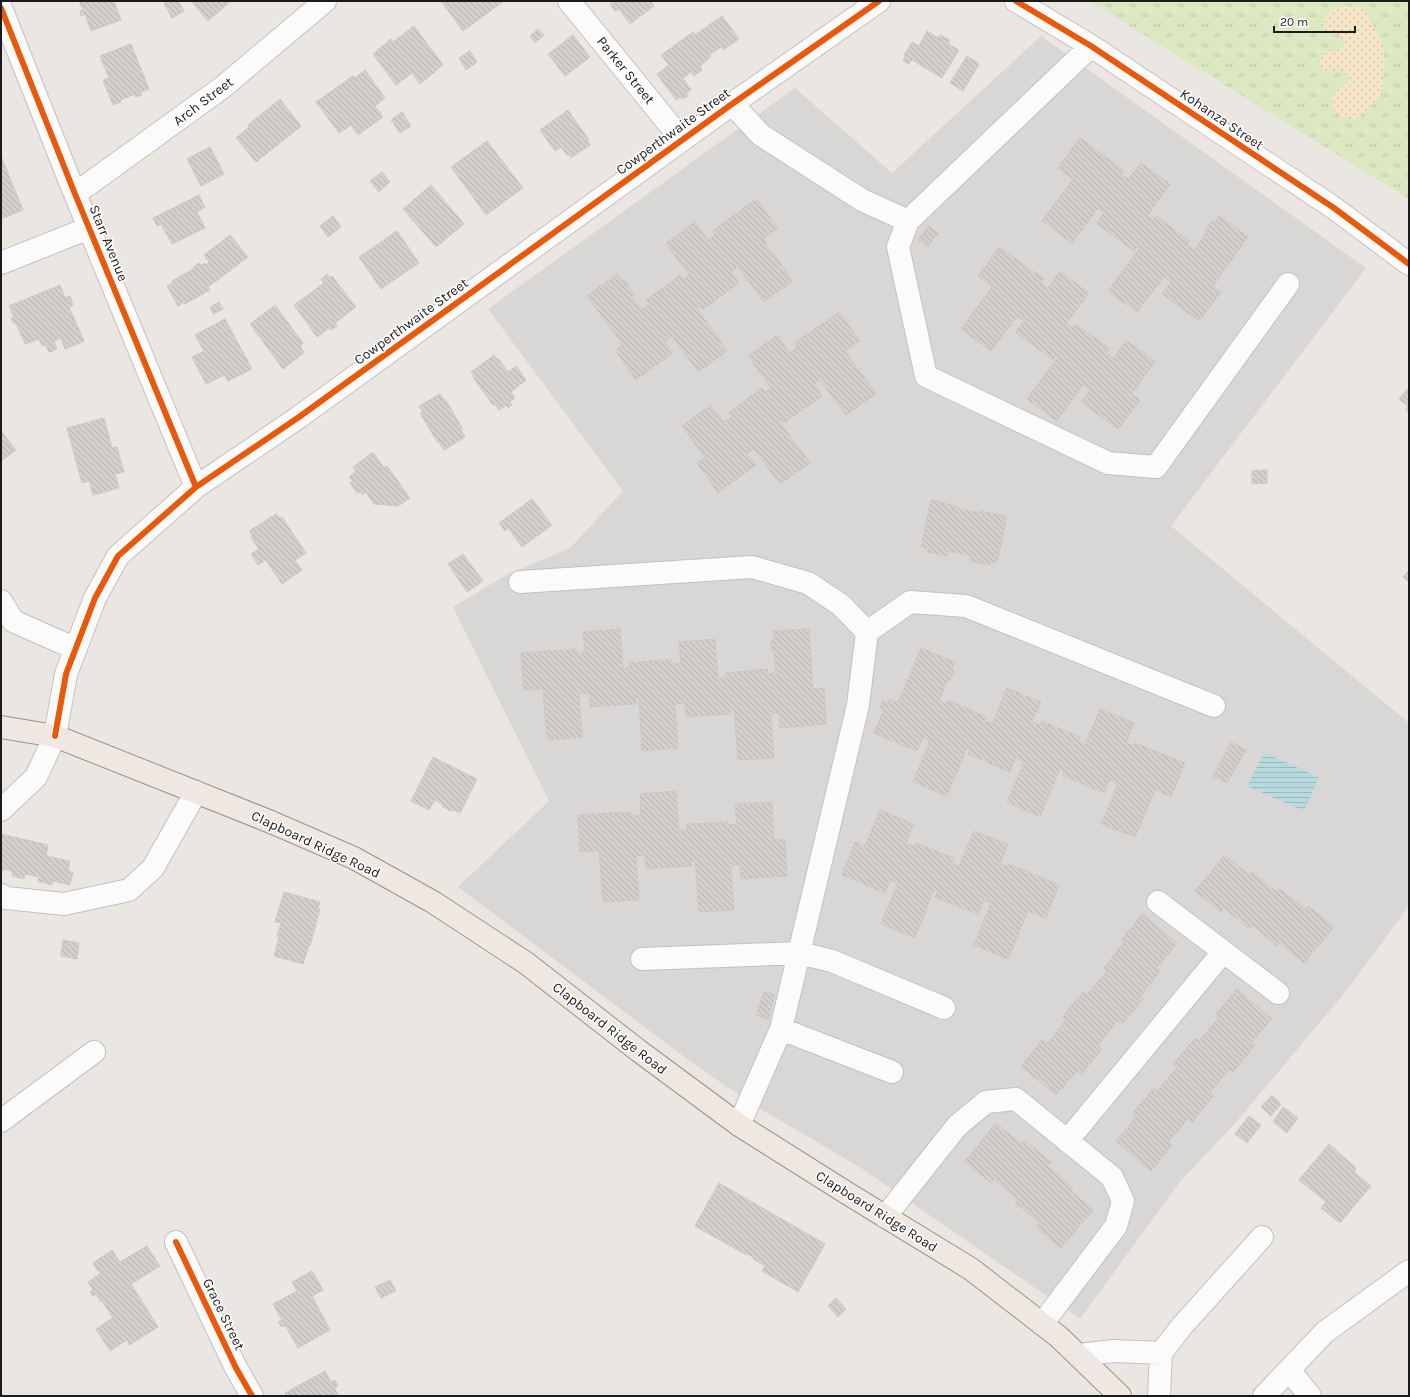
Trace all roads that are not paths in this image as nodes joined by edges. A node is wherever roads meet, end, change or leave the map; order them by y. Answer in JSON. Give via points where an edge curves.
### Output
{"nodes":[{"id":1,"x":325,"y":1,"type":"edge"},
{"id":2,"x":569,"y":1,"type":"edge"},
{"id":3,"x":879,"y":1,"type":"edge"},
{"id":4,"x":1016,"y":1,"type":"edge"},
{"id":5,"x":1,"y":8,"type":"edge"},
{"id":6,"x":1091,"y":46,"type":"junction"},
{"id":7,"x":732,"y":104,"type":"junction"},
{"id":8,"x":682,"y":140,"type":"junction"},
{"id":9,"x":75,"y":194,"type":"junction"},
{"id":10,"x":908,"y":221,"type":"junction"},
{"id":11,"x":89,"y":228,"type":"junction"},
{"id":12,"x":1,"y":264,"type":"edge"},
{"id":13,"x":1409,"y":264,"type":"edge"},
{"id":14,"x":1288,"y":284,"type":"dead end"},
{"id":15,"x":196,"y":487,"type":"junction"},
{"id":16,"x":520,"y":582,"type":"dead end"},
{"id":17,"x":1,"y":601,"type":"edge"},
{"id":18,"x":867,"y":632,"type":"junction"},
{"id":19,"x":76,"y":649,"type":"junction"},
{"id":20,"x":1214,"y":706,"type":"dead end"},
{"id":21,"x":1,"y":727,"type":"edge"},
{"id":22,"x":55,"y":736,"type":"junction"},
{"id":23,"x":196,"y":792,"type":"junction"},
{"id":24,"x":1,"y":810,"type":"edge"},
{"id":25,"x":1,"y":895,"type":"edge"},
{"id":26,"x":1158,"y":902,"type":"dead end"},
{"id":27,"x":1223,"y":952,"type":"junction"},
{"id":28,"x":800,"y":953,"type":"junction"},
{"id":29,"x":642,"y":959,"type":"dead end"},
{"id":30,"x":1278,"y":993,"type":"dead end"},
{"id":31,"x":944,"y":1008,"type":"dead end"},
{"id":32,"x":781,"y":1029,"type":"junction"},
{"id":33,"x":94,"y":1052,"type":"dead end"},
{"id":34,"x":892,"y":1072,"type":"dead end"},
{"id":35,"x":1,"y":1121,"type":"edge"},
{"id":36,"x":738,"y":1125,"type":"junction"},
{"id":37,"x":1067,"y":1141,"type":"junction"},
{"id":38,"x":885,"y":1217,"type":"junction"},
{"id":39,"x":1262,"y":1237,"type":"dead end"},
{"id":40,"x":176,"y":1242,"type":"dead end"},
{"id":41,"x":1409,"y":1271,"type":"edge"},
{"id":42,"x":1042,"y":1324,"type":"junction"},
{"id":43,"x":1162,"y":1354,"type":"junction"},
{"id":44,"x":1079,"y":1355,"type":"junction"},
{"id":45,"x":1289,"y":1370,"type":"junction"},
{"id":46,"x":252,"y":1396,"type":"edge"},
{"id":47,"x":1120,"y":1396,"type":"edge"},
{"id":48,"x":1159,"y":1396,"type":"edge"},
{"id":49,"x":1264,"y":1396,"type":"edge"},
{"id":50,"x":1310,"y":1396,"type":"edge"}],
"edges":[{"from":1,"to":9,"type":"street","name":"Arch Street","via":[[223,88]]},
{"from":2,"to":8,"type":"street","name":"Parker Street"},
{"from":3,"to":7,"type":"street","name":"Cowperthwaite Street"},
{"from":4,"to":6,"type":"street","name":"Kohanza Street"},
{"from":5,"to":9,"type":"street","name":"Starr Avenue"},
{"from":6,"to":10,"type":"street"},
{"from":6,"to":13,"type":"street","name":"Kohanza Street","via":[[1334,208]]},
{"from":7,"to":8,"type":"street","name":"Cowperthwaite Street"},
{"from":7,"to":10,"type":"street","via":[[761,135],[862,200]]},
{"from":8,"to":15,"type":"street","name":"Cowperthwaite Street","via":[[299,417]]},
{"from":9,"to":11,"type":"street","name":"Starr Avenue"},
{"from":10,"to":14,"type":"street","via":[[898,247],[926,376],[1108,463],[1156,467]]},
{"from":11,"to":12,"type":"street"},
{"from":11,"to":15,"type":"street","name":"Starr Avenue"},
{"from":15,"to":19,"type":"street","name":"Cowperthwaite Street","via":[[118,556],[95,598]]},
{"from":16,"to":18,"type":"street","via":[[752,568],[808,583],[841,605]]},
{"from":17,"to":19,"type":"street","via":[[14,621]]},
{"from":18,"to":20,"type":"street","via":[[910,602],[966,606]]},
{"from":18,"to":28,"type":"street","via":[[858,705]]},
{"from":19,"to":22,"type":"street","name":"Cowperthwaite Street","via":[[66,674]]},
{"from":21,"to":22,"type":"main road","name":"Clapboard Ridge Road"},
{"from":22,"to":23,"type":"main road","name":"Clapboard Ridge Road"},
{"from":22,"to":24,"type":"street","name":"Cowperthwaite Street","via":[[36,777]]},
{"from":23,"to":25,"type":"street","via":[[153,868],[129,890],[64,904],[6,898]]},
{"from":23,"to":36,"type":"main road","name":"Clapboard Ridge Road","via":[[354,858],[433,902],[526,963]]},
{"from":26,"to":27,"type":"street"},
{"from":27,"to":30,"type":"street"},
{"from":27,"to":37,"type":"street"},
{"from":28,"to":29,"type":"street"},
{"from":28,"to":31,"type":"street","via":[[832,961]]},
{"from":28,"to":32,"type":"street"},
{"from":32,"to":34,"type":"street"},
{"from":32,"to":36,"type":"street"},
{"from":33,"to":35,"type":"street"},
{"from":36,"to":38,"type":"main road","name":"Clapboard Ridge Road"},
{"from":37,"to":38,"type":"street","via":[[1016,1099],[986,1102],[957,1126]]},
{"from":37,"to":42,"type":"street","via":[[1112,1177],[1123,1201],[1116,1226]]},
{"from":38,"to":42,"type":"main road","name":"Clapboard Ridge Road","via":[[971,1269]]},
{"from":39,"to":43,"type":"street","via":[[1182,1326]]},
{"from":40,"to":46,"type":"street","name":"Grace Street"},
{"from":41,"to":45,"type":"street","via":[[1325,1332]]},
{"from":42,"to":44,"type":"main road","name":"Clapboard Ridge Road"},
{"from":43,"to":44,"type":"street","via":[[1114,1351]]},
{"from":43,"to":48,"type":"street"},
{"from":44,"to":47,"type":"main road","name":"Clapboard Ridge Road"},
{"from":45,"to":49,"type":"street"},
{"from":45,"to":50,"type":"street"}]}
